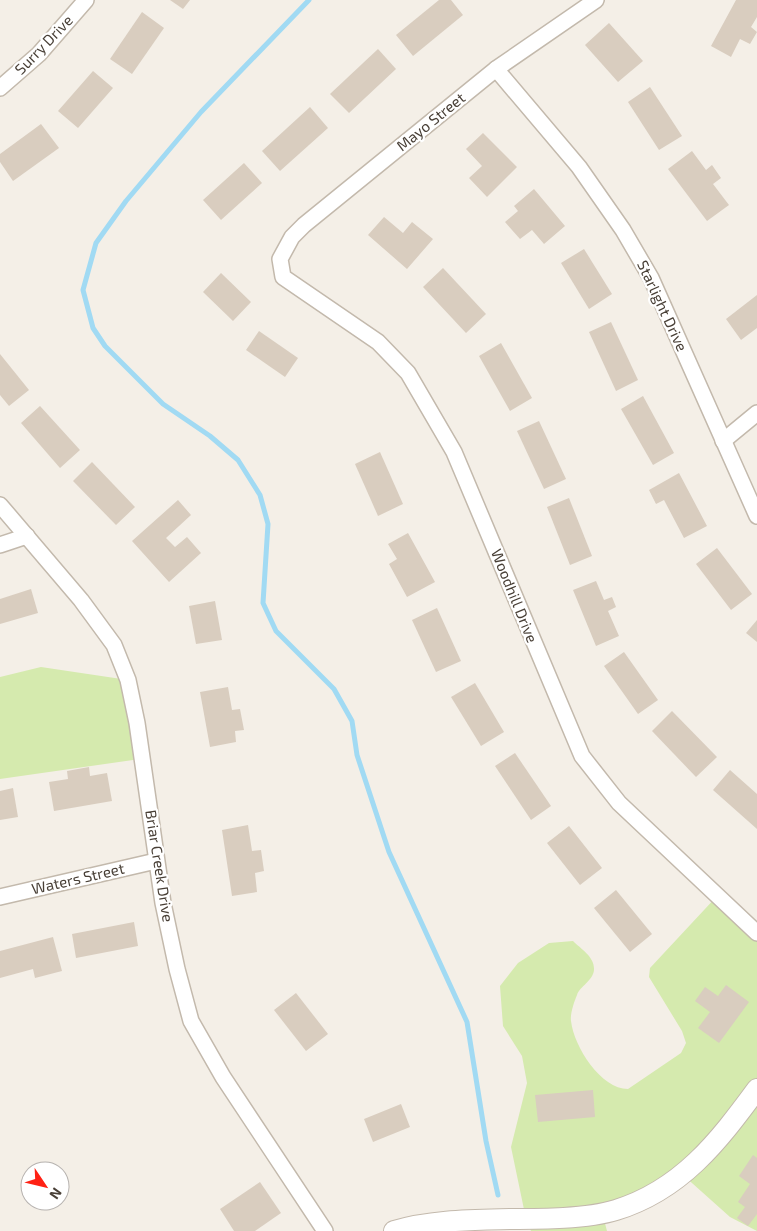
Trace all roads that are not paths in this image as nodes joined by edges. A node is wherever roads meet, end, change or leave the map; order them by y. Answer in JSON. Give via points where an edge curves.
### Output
{"nodes":[{"id":1,"x":86,"y":0,"type":"edge"},
{"id":2,"x":596,"y":0,"type":"edge"},
{"id":3,"x":496,"y":69,"type":"junction"},
{"id":4,"x":2,"y":83,"type":"edge"},
{"id":5,"x":280,"y":259,"type":"joint"},
{"id":6,"x":757,"y":414,"type":"edge"},
{"id":7,"x":723,"y":441,"type":"junction"},
{"id":8,"x":0,"y":505,"type":"edge"},
{"id":9,"x":757,"y":516,"type":"edge"},
{"id":10,"x":26,"y":536,"type":"junction"},
{"id":11,"x":0,"y":545,"type":"edge"},
{"id":12,"x":156,"y":861,"type":"junction"},
{"id":13,"x":0,"y":897,"type":"edge"},
{"id":14,"x":757,"y":933,"type":"edge"},
{"id":15,"x":757,"y":1089,"type":"edge"},
{"id":16,"x":325,"y":1231,"type":"edge"},
{"id":17,"x":394,"y":1231,"type":"edge"}],
"edges":[{"from":1,"to":4,"type":"street","name":"Surry Drive","via":[[39,54]]},
{"from":2,"to":3,"type":"street","name":"Mayo Street"},
{"from":3,"to":5,"type":"street","name":"Mayo Street","via":[[304,225],[292,237]]},
{"from":3,"to":7,"type":"street","name":"Starlight Drive","via":[[579,167],[623,230],[651,278]]},
{"from":5,"to":14,"type":"street","name":"Woodhill Drive","via":[[283,277],[378,342],[408,373],[454,452],[582,756],[618,802]]},
{"from":6,"to":7,"type":"street"},
{"from":7,"to":9,"type":"street","name":"Starlight Drive"},
{"from":8,"to":10,"type":"street","name":"Briar Creek Drive"},
{"from":10,"to":11,"type":"street"},
{"from":10,"to":12,"type":"street","name":"Briar Creek Drive","via":[[81,600],[118,653],[128,680],[137,723]]},
{"from":12,"to":13,"type":"street","name":"Waters Street"},
{"from":12,"to":16,"type":"street","name":"Briar Creek Drive","via":[[177,969],[191,1021],[223,1077]]},
{"from":15,"to":17,"type":"street","via":[[706,1152],[683,1175],[649,1198],[614,1210],[551,1218],[466,1220],[410,1226]]}]}
